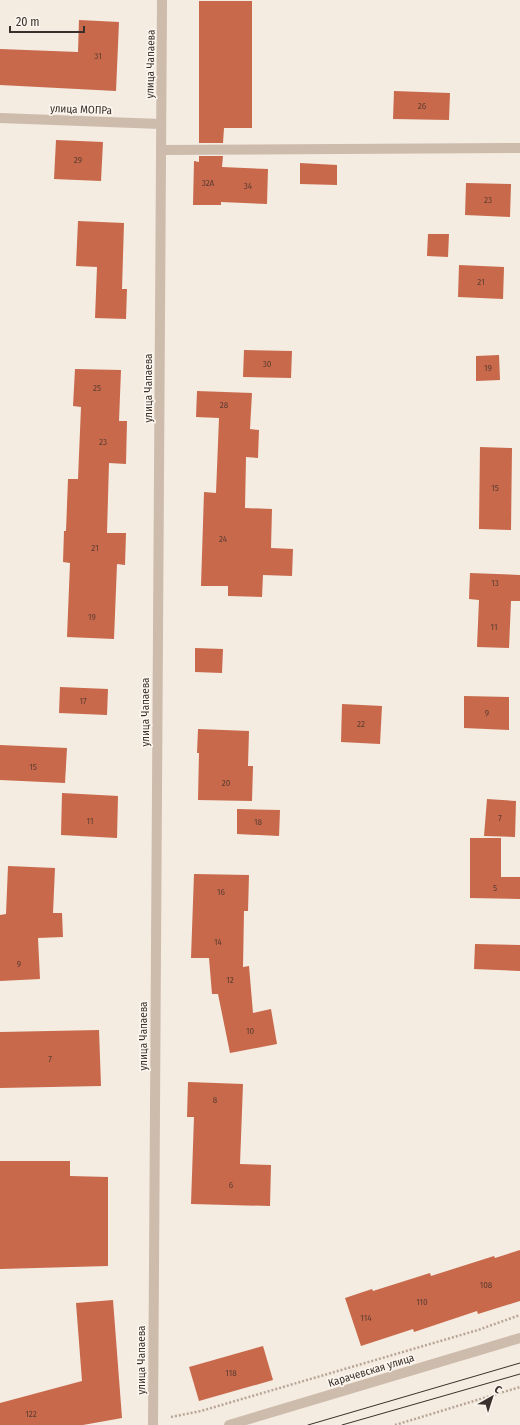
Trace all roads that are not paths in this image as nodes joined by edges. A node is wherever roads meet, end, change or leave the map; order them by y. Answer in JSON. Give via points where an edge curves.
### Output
{"nodes":[{"id":1,"x":162,"y":0,"type":"edge"},
{"id":2,"x":0,"y":118,"type":"edge"},
{"id":3,"x":161,"y":124,"type":"junction"},
{"id":4,"x":520,"y":148,"type":"edge"},
{"id":5,"x":161,"y":150,"type":"junction"},
{"id":6,"x":520,"y":1338,"type":"edge"},
{"id":7,"x":152,"y":1423,"type":"edge"},
{"id":8,"x":229,"y":1425,"type":"edge"}],
"edges":[{"from":1,"to":3,"type":"street","name":"улица Чапаева"},
{"from":2,"to":3,"type":"street","name":"улица МОПРа"},
{"from":3,"to":5,"type":"street","name":"улица Чапаева"},
{"from":4,"to":5,"type":"street"},
{"from":5,"to":7,"type":"street","name":"улица Чапаева"},
{"from":6,"to":8,"type":"street","name":"Карачевская улица"}]}
